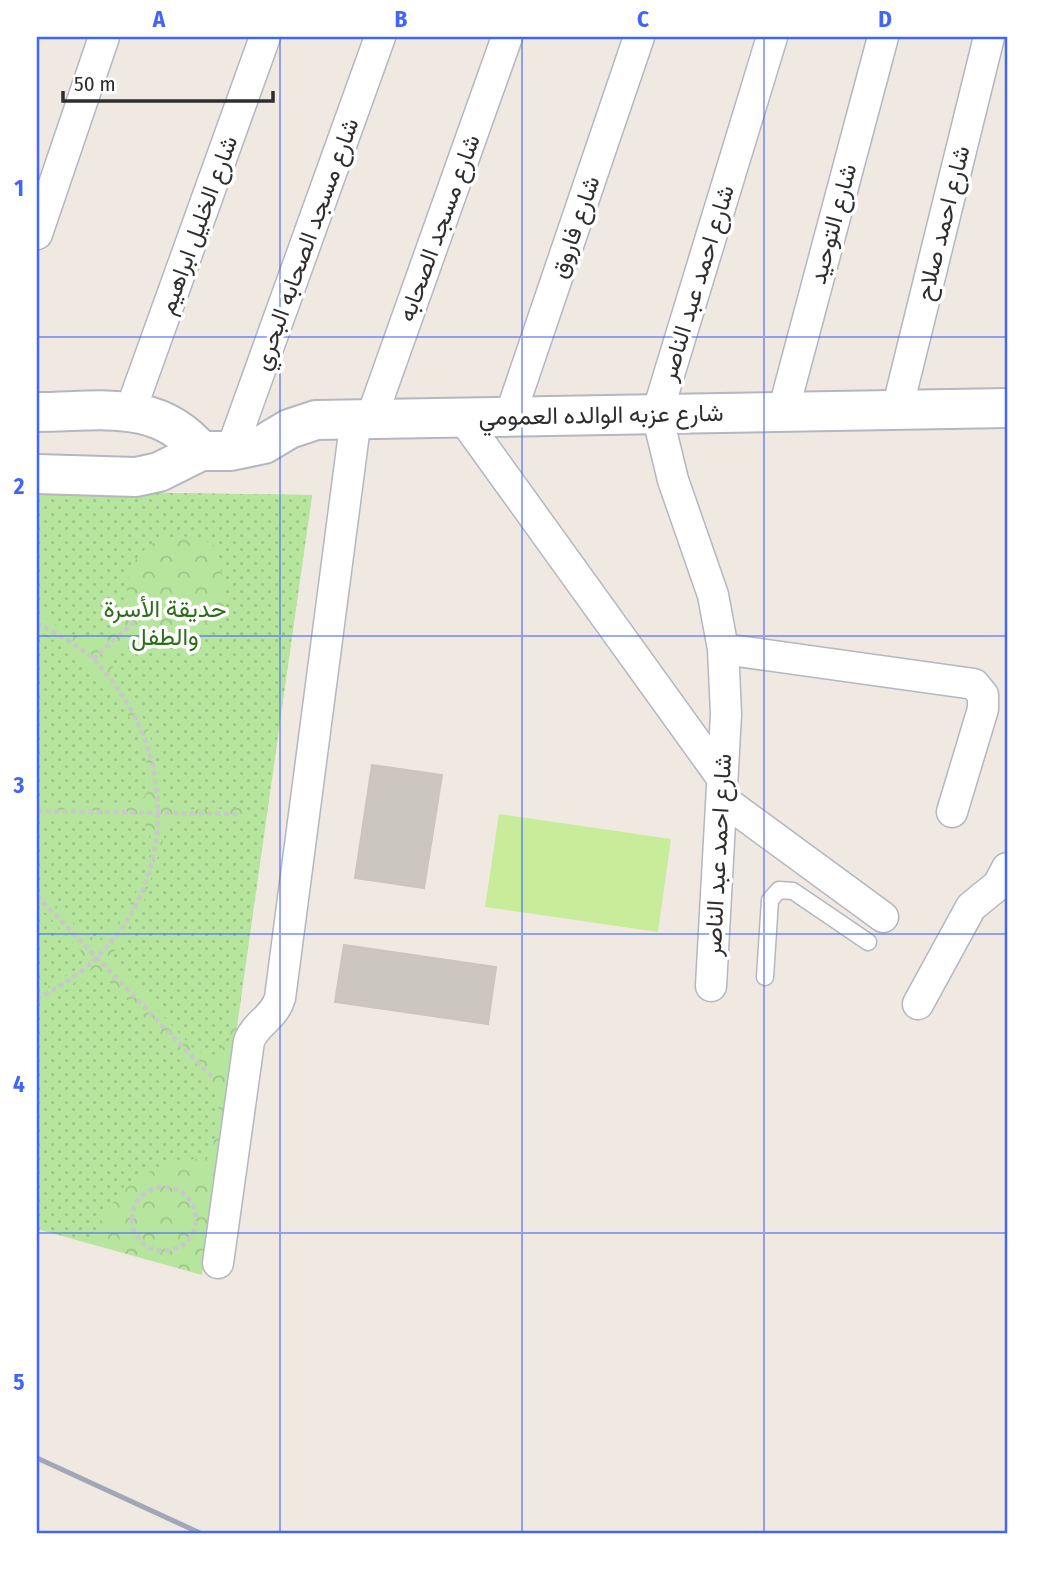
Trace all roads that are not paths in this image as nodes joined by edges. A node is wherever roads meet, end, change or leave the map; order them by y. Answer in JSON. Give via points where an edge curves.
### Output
{"nodes":[{"id":1,"x":104,"y":37,"type":"edge"},
{"id":2,"x":265,"y":37,"type":"edge"},
{"id":3,"x":380,"y":37,"type":"edge"},
{"id":4,"x":507,"y":37,"type":"edge"},
{"id":5,"x":639,"y":37,"type":"edge"},
{"id":6,"x":772,"y":37,"type":"edge"},
{"id":7,"x":883,"y":37,"type":"edge"},
{"id":8,"x":989,"y":37,"type":"edge"},
{"id":9,"x":37,"y":234,"type":"edge"},
{"id":10,"x":1006,"y":402,"type":"edge"},
{"id":11,"x":897,"y":410,"type":"junction"},
{"id":12,"x":37,"y":412,"type":"edge"},
{"id":13,"x":130,"y":412,"type":"junction"},
{"id":14,"x":783,"y":412,"type":"junction"},
{"id":15,"x":657,"y":414,"type":"junction"},
{"id":16,"x":510,"y":416,"type":"junction"},
{"id":17,"x":462,"y":417,"type":"junction"},
{"id":18,"x":364,"y":418,"type":"junction"},
{"id":19,"x":216,"y":451,"type":"junction"},
{"id":20,"x":37,"y":474,"type":"edge"},
{"id":21,"x":723,"y":649,"type":"junction"},
{"id":22,"x":722,"y":789,"type":"junction"},
{"id":23,"x":952,"y":812,"type":"dead end"},
{"id":24,"x":1007,"y":868,"type":"edge"},
{"id":25,"x":873,"y":909,"type":"joint"},
{"id":26,"x":844,"y":926,"type":"junction"},
{"id":27,"x":868,"y":942,"type":"dead end"},
{"id":28,"x":765,"y":977,"type":"dead end"},
{"id":29,"x":711,"y":986,"type":"dead end"},
{"id":30,"x":918,"y":1004,"type":"dead end"},
{"id":31,"x":218,"y":1263,"type":"dead end"}],
"edges":[{"from":1,"to":9,"type":"street"},
{"from":2,"to":13,"type":"street","name":"شارع الخليل ابراهيم"},
{"from":3,"to":19,"type":"street","name":"شارع مسجد الصحابه البحري"},
{"from":4,"to":18,"type":"street","name":"شارع مسجد الصحابه"},
{"from":5,"to":16,"type":"street","name":"شارع فاروق"},
{"from":6,"to":15,"type":"street","name":"شارع احمد عبد الناصر"},
{"from":7,"to":14,"type":"street","name":"شارع التوحيد"},
{"from":8,"to":11,"type":"street","name":"شارع احمد صلاح"},
{"from":10,"to":11,"type":"street","name":"شارع عزبه الوالده العمومي"},
{"from":11,"to":14,"type":"street","name":"شارع عزبه الوالده العمومي"},
{"from":12,"to":13,"type":"street"},
{"from":13,"to":19,"type":"street","via":[[167,420]]},
{"from":14,"to":15,"type":"street","name":"شارع عزبه الوالده العمومي"},
{"from":15,"to":16,"type":"street","name":"شارع عزبه الوالده العمومي"},
{"from":15,"to":21,"type":"street","name":"شارع احمد عبد الناصر","via":[[673,480],[713,595]]},
{"from":16,"to":17,"type":"street","name":"شارع عزبه الوالده العمومي"},
{"from":17,"to":18,"type":"street","name":"شارع عزبه الوالده العمومي"},
{"from":17,"to":22,"type":"street"},
{"from":18,"to":19,"type":"street","name":"شارع عزبه الوالده العمومي","via":[[316,420],[264,444]]},
{"from":18,"to":31,"type":"street","name":"شارع مسجد الصحابه","via":[[280,998],[273,1016],[249,1041]]},
{"from":19,"to":20,"type":"street","name":"شارع عزبه الوالده العمومي","via":[[135,477]]},
{"from":21,"to":22,"type":"street","name":"شارع احمد عبد الناصر"},
{"from":21,"to":23,"type":"street","via":[[974,684],[984,702]]},
{"from":22,"to":25,"type":"street"},
{"from":22,"to":29,"type":"street","name":"شارع احمد عبد الناصر"},
{"from":24,"to":30,"type":"street","via":[[998,885],[971,907]]},
{"from":25,"to":26,"type":"lane"},
{"from":26,"to":27,"type":"lane"},
{"from":26,"to":28,"type":"lane","via":[[793,891],[779,890],[770,900]]}]}
